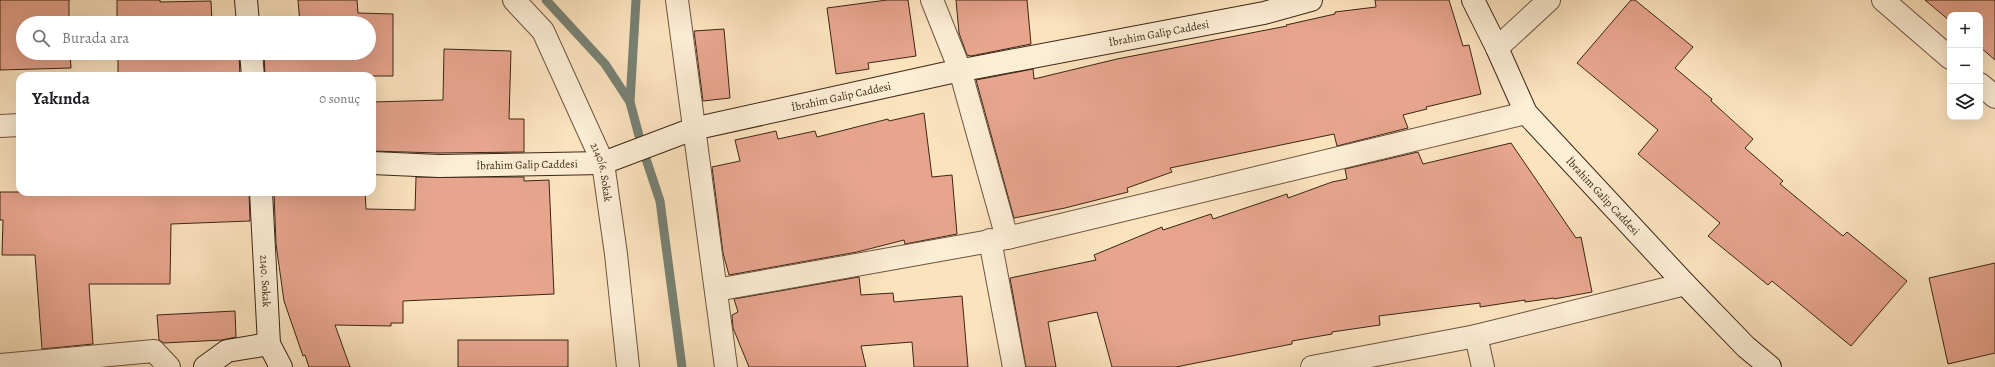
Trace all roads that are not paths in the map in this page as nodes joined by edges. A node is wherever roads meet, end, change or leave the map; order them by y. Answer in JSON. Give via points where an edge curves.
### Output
{"nodes":[{"id":1,"x":246,"y":0,"type":"edge"},
{"id":2,"x":514,"y":0,"type":"edge"},
{"id":3,"x":677,"y":0,"type":"edge"},
{"id":4,"x":932,"y":0,"type":"edge"},
{"id":5,"x":1311,"y":0,"type":"edge"},
{"id":6,"x":1473,"y":0,"type":"edge"},
{"id":7,"x":1549,"y":0,"type":"edge"},
{"id":8,"x":1883,"y":0,"type":"edge"},
{"id":9,"x":247,"y":16,"type":"edge"},
{"id":10,"x":1498,"y":48,"type":"junction"},
{"id":11,"x":1947,"y":55,"type":"edge"},
{"id":12,"x":252,"y":60,"type":"edge"},
{"id":13,"x":960,"y":70,"type":"junction"},
{"id":14,"x":253,"y":72,"type":"edge"},
{"id":15,"x":1983,"y":87,"type":"edge"},
{"id":16,"x":1995,"y":97,"type":"edge"},
{"id":17,"x":1526,"y":113,"type":"junction"},
{"id":18,"x":16,"y":125,"type":"edge"},
{"id":19,"x":0,"y":126,"type":"edge"},
{"id":20,"x":693,"y":129,"type":"junction"},
{"id":21,"x":376,"y":163,"type":"edge"},
{"id":22,"x":603,"y":163,"type":"junction"},
{"id":23,"x":261,"y":196,"type":"edge"},
{"id":24,"x":999,"y":239,"type":"junction"},
{"id":25,"x":1685,"y":284,"type":"junction"},
{"id":26,"x":716,"y":290,"type":"junction"},
{"id":27,"x":1476,"y":336,"type":"junction"},
{"id":28,"x":269,"y":344,"type":"junction"},
{"id":29,"x":0,"y":366,"type":"edge"},
{"id":30,"x":169,"y":367,"type":"edge"},
{"id":31,"x":205,"y":367,"type":"edge"},
{"id":32,"x":281,"y":367,"type":"edge"},
{"id":33,"x":628,"y":367,"type":"edge"},
{"id":34,"x":726,"y":367,"type":"edge"},
{"id":35,"x":1014,"y":367,"type":"edge"},
{"id":36,"x":1312,"y":367,"type":"edge"},
{"id":37,"x":1483,"y":367,"type":"edge"},
{"id":38,"x":1770,"y":367,"type":"edge"}],
"edges":[{"from":1,"to":9,"type":"street"},
{"from":2,"to":22,"type":"street","name":"2140/6. Sokak","via":[[543,31]]},
{"from":3,"to":20,"type":"street"},
{"from":4,"to":13,"type":"street"},
{"from":5,"to":13,"type":"street","name":"İbrahim Galip Caddesi","via":[[1264,12]]},
{"from":6,"to":10,"type":"street","name":"İbrahim Galip Caddesi"},
{"from":7,"to":10,"type":"street"},
{"from":8,"to":11,"type":"street"},
{"from":10,"to":17,"type":"street","name":"İbrahim Galip Caddesi"},
{"from":12,"to":14,"type":"street"},
{"from":13,"to":20,"type":"street","name":"İbrahim Galip Caddesi"},
{"from":13,"to":24,"type":"street"},
{"from":15,"to":16,"type":"street"},
{"from":17,"to":24,"type":"street"},
{"from":17,"to":25,"type":"street","name":"İbrahim Galip Caddesi"},
{"from":18,"to":19,"type":"street"},
{"from":20,"to":22,"type":"street","name":"İbrahim Galip Caddesi"},
{"from":20,"to":26,"type":"street"},
{"from":21,"to":22,"type":"street","name":"İbrahim Galip Caddesi","via":[[439,166]]},
{"from":22,"to":33,"type":"street","name":"2140/6. Sokak"},
{"from":23,"to":28,"type":"street","name":"2140. Sokak"},
{"from":24,"to":26,"type":"street"},
{"from":24,"to":35,"type":"street"},
{"from":25,"to":27,"type":"street"},
{"from":25,"to":38,"type":"street","name":"İbrahim Galip Caddesi","via":[[1746,347]]},
{"from":26,"to":34,"type":"street"},
{"from":27,"to":36,"type":"street"},
{"from":27,"to":37,"type":"street"},
{"from":28,"to":31,"type":"street","via":[[227,350]]},
{"from":28,"to":32,"type":"street","name":"2140. Sokak"},
{"from":29,"to":30,"type":"street","via":[[154,350]]}]}
